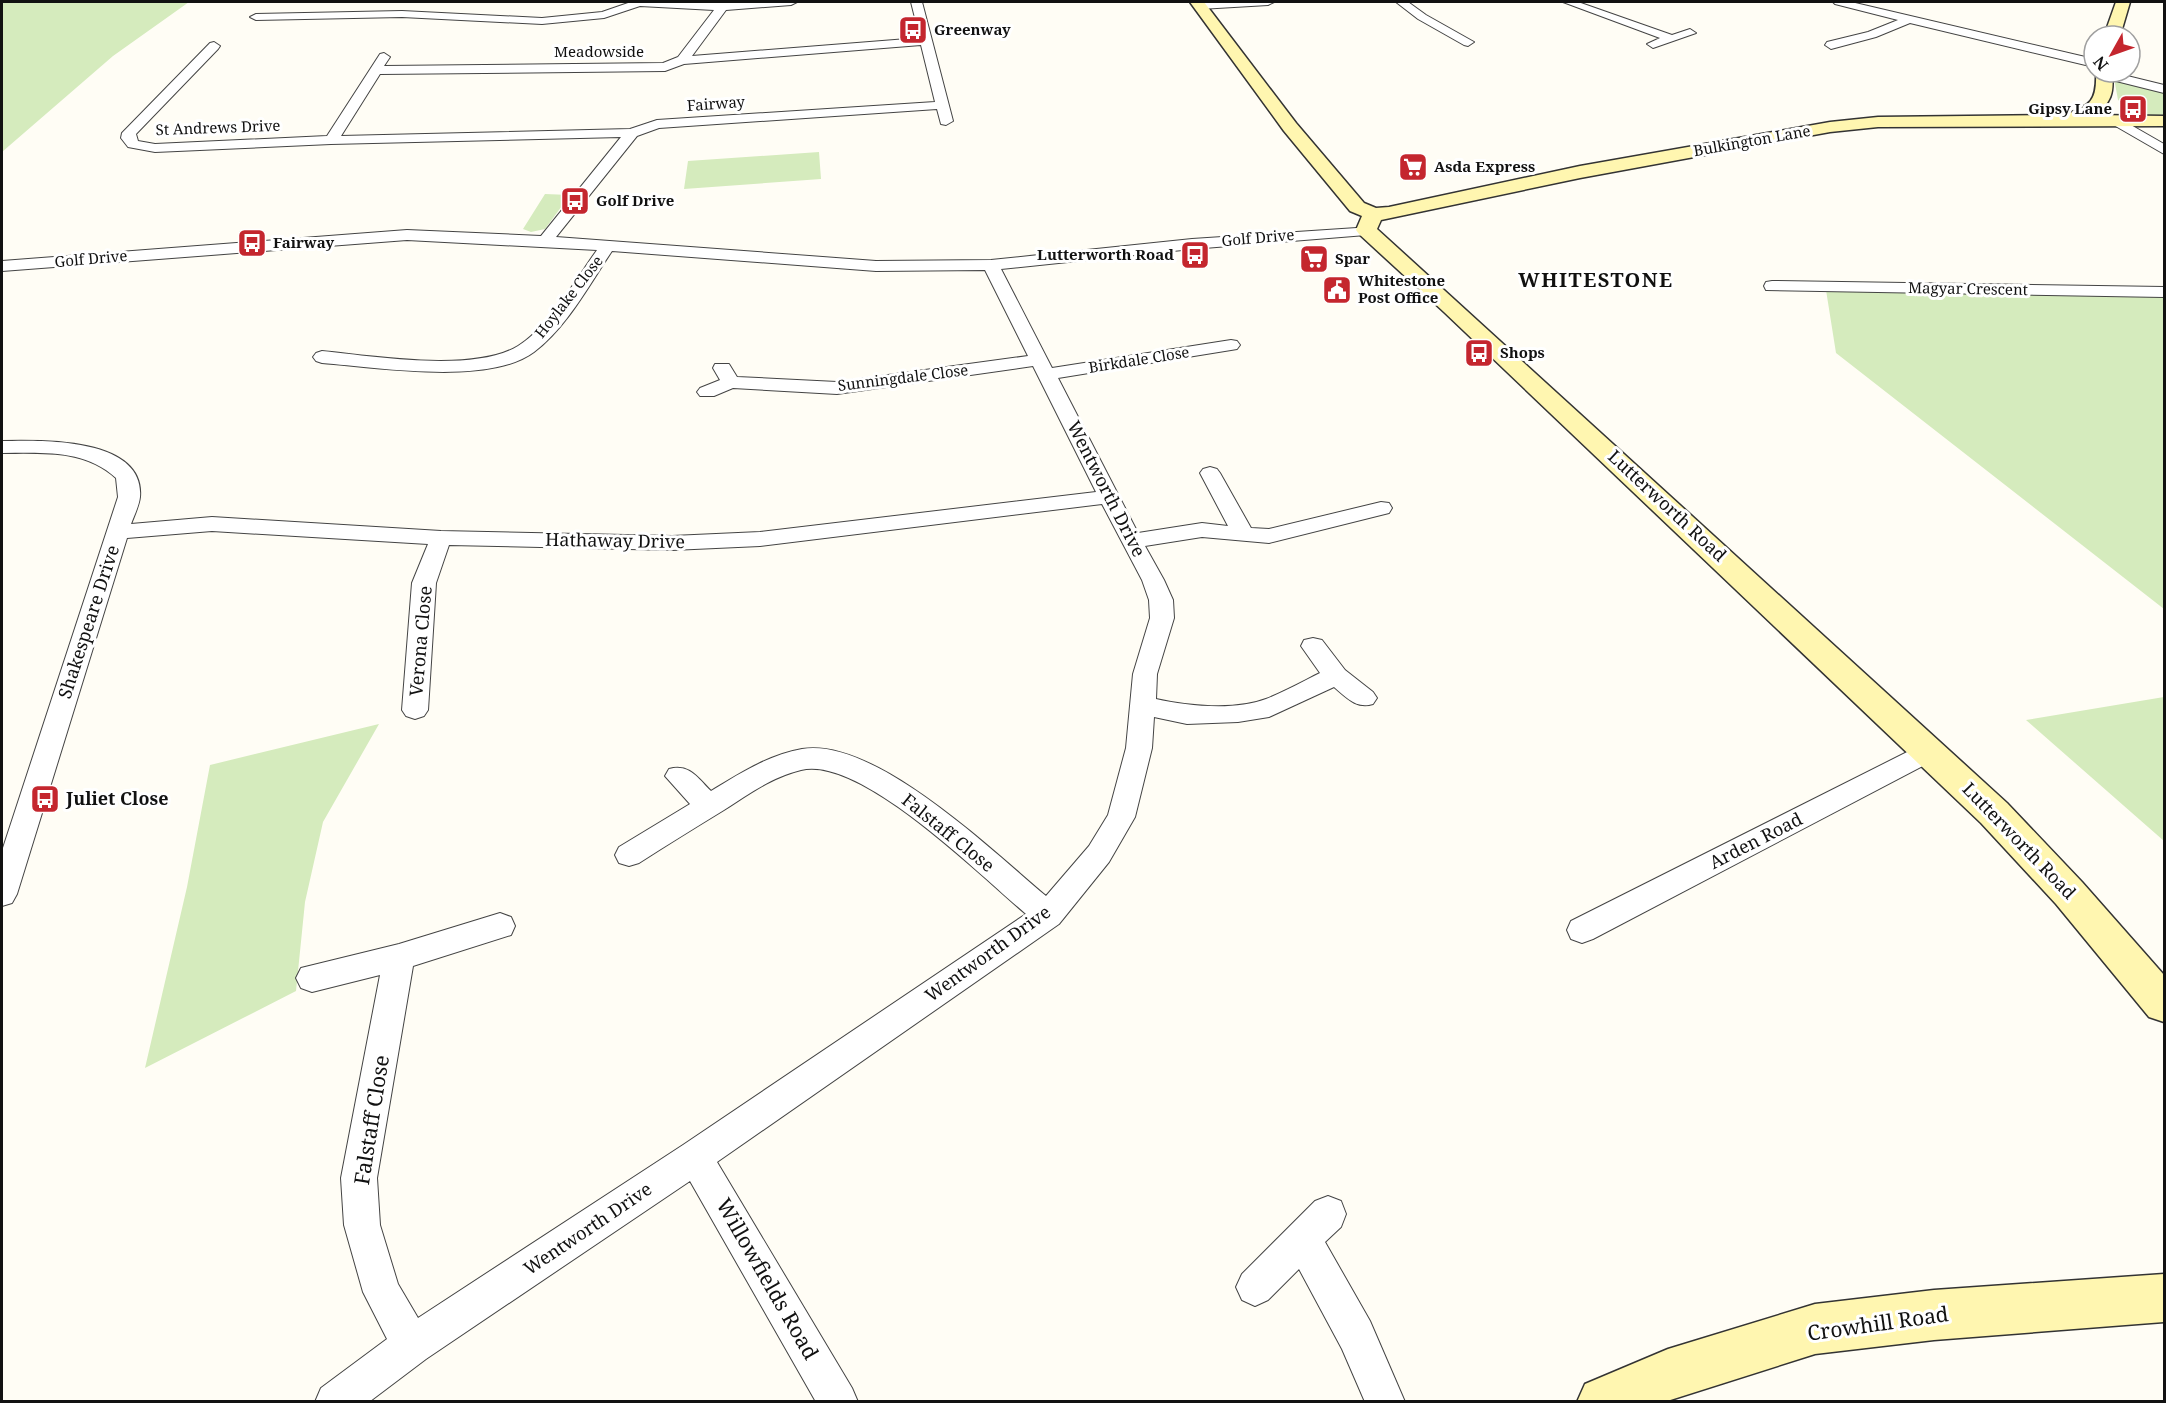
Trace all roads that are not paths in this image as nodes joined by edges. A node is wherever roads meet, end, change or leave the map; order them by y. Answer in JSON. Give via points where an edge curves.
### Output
{"nodes":[{"id":1,"x":419,"y":2,"type":"edge"},
{"id":2,"x":639,"y":2,"type":"edge"},
{"id":3,"x":791,"y":2,"type":"edge"},
{"id":4,"x":917,"y":2,"type":"edge"},
{"id":5,"x":1268,"y":2,"type":"edge"},
{"id":6,"x":1402,"y":2,"type":"edge"},
{"id":7,"x":1569,"y":2,"type":"edge"},
{"id":8,"x":1839,"y":2,"type":"edge"},
{"id":9,"x":1886,"y":2,"type":"edge"},
{"id":10,"x":2123,"y":2,"type":"edge"},
{"id":11,"x":1198,"y":4,"type":"edge"},
{"id":12,"x":723,"y":6,"type":"junction"},
{"id":13,"x":271,"y":7,"type":"dead end"},
{"id":14,"x":1867,"y":9,"type":"junction"},
{"id":15,"x":402,"y":14,"type":"junction"},
{"id":16,"x":1909,"y":19,"type":"junction"},
{"id":17,"x":2116,"y":24,"type":"edge"},
{"id":18,"x":1690,"y":33,"type":"dead end"},
{"id":19,"x":1670,"y":38,"type":"junction"},
{"id":20,"x":1816,"y":40,"type":"dead end"},
{"id":21,"x":926,"y":41,"type":"junction"},
{"id":22,"x":1452,"y":45,"type":"dead end"},
{"id":23,"x":1650,"y":45,"type":"dead end"},
{"id":24,"x":1831,"y":45,"type":"junction"},
{"id":25,"x":214,"y":46,"type":"dead end"},
{"id":26,"x":1845,"y":50,"type":"dead end"},
{"id":27,"x":384,"y":57,"type":"dead end"},
{"id":28,"x":682,"y":60,"type":"junction"},
{"id":29,"x":2082,"y":65,"type":"edge"},
{"id":30,"x":378,"y":70,"type":"junction"},
{"id":31,"x":2142,"y":82,"type":"edge"},
{"id":32,"x":2104,"y":84,"type":"edge"},
{"id":33,"x":2164,"y":89,"type":"edge"},
{"id":34,"x":2101,"y":100,"type":"junction"},
{"id":35,"x":942,"y":105,"type":"junction"},
{"id":36,"x":2066,"y":120,"type":"junction"},
{"id":37,"x":927,"y":121,"type":"dead end"},
{"id":38,"x":2116,"y":121,"type":"junction"},
{"id":39,"x":2141,"y":121,"type":"junction"},
{"id":40,"x":2164,"y":121,"type":"edge"},
{"id":41,"x":632,"y":133,"type":"junction"},
{"id":42,"x":331,"y":140,"type":"junction"},
{"id":43,"x":2164,"y":150,"type":"edge"},
{"id":44,"x":1370,"y":222,"type":"junction"},
{"id":45,"x":544,"y":241,"type":"junction"},
{"id":46,"x":608,"y":246,"type":"junction"},
{"id":47,"x":991,"y":265,"type":"junction"},
{"id":48,"x":2,"y":266,"type":"edge"},
{"id":49,"x":1770,"y":285,"type":"dead end"},
{"id":50,"x":2164,"y":292,"type":"edge"},
{"id":51,"x":1231,"y":345,"type":"dead end"},
{"id":52,"x":322,"y":357,"type":"dead end"},
{"id":53,"x":353,"y":359,"type":"junction"},
{"id":54,"x":1043,"y":367,"type":"junction"},
{"id":55,"x":335,"y":377,"type":"dead end"},
{"id":56,"x":708,"y":392,"type":"dead end"},
{"id":57,"x":2,"y":447,"type":"edge"},
{"id":58,"x":1210,"y":473,"type":"dead end"},
{"id":59,"x":1110,"y":496,"type":"junction"},
{"id":60,"x":1381,"y":508,"type":"dead end"},
{"id":61,"x":118,"y":532,"type":"junction"},
{"id":62,"x":1243,"y":533,"type":"junction"},
{"id":63,"x":441,"y":538,"type":"junction"},
{"id":64,"x":1131,"y":541,"type":"junction"},
{"id":65,"x":1313,"y":646,"type":"dead end"},
{"id":66,"x":1336,"y":676,"type":"junction"},
{"id":67,"x":1364,"y":698,"type":"dead end"},
{"id":68,"x":1141,"y":705,"type":"junction"},
{"id":69,"x":415,"y":711,"type":"dead end"},
{"id":70,"x":1929,"y":751,"type":"junction"},
{"id":71,"x":679,"y":776,"type":"dead end"},
{"id":72,"x":709,"y":806,"type":"junction"},
{"id":73,"x":629,"y":855,"type":"dead end"},
{"id":74,"x":2,"y":894,"type":"edge"},
{"id":75,"x":1048,"y":915,"type":"junction"},
{"id":76,"x":500,"y":926,"type":"dead end"},
{"id":77,"x":1582,"y":930,"type":"dead end"},
{"id":78,"x":399,"y":957,"type":"junction"},
{"id":79,"x":312,"y":978,"type":"dead end"},
{"id":80,"x":2164,"y":1004,"type":"edge"},
{"id":81,"x":695,"y":1157,"type":"junction"},
{"id":82,"x":1255,"y":1287,"type":"dead end"},
{"id":83,"x":2164,"y":1298,"type":"edge"},
{"id":84,"x":412,"y":1345,"type":"junction"},
{"id":85,"x":335,"y":1401,"type":"edge"},
{"id":86,"x":838,"y":1401,"type":"edge"},
{"id":87,"x":1385,"y":1401,"type":"edge"},
{"id":88,"x":1603,"y":1401,"type":"edge"}],
"edges":[{"from":1,"to":15,"type":"street"},
{"from":2,"to":12,"type":"street"},
{"from":2,"to":15,"type":"street","via":[[578,20]]},
{"from":3,"to":12,"type":"street"},
{"from":4,"to":21,"type":"street"},
{"from":5,"to":11,"type":"street"},
{"from":6,"to":22,"type":"street","via":[[1422,17],[1473,42]]},
{"from":7,"to":19,"type":"street"},
{"from":8,"to":14,"type":"street"},
{"from":9,"to":14,"type":"street"},
{"from":10,"to":17,"type":"main road"},
{"from":11,"to":44,"type":"main road","name":"Lutterworth Road","via":[[1290,127]]},
{"from":12,"to":28,"type":"street"},
{"from":13,"to":15,"type":"street","via":[[256,17]]},
{"from":14,"to":16,"type":"street"},
{"from":16,"to":24,"type":"street","via":[[1872,35]]},
{"from":16,"to":29,"type":"street"},
{"from":18,"to":19,"type":"street"},
{"from":19,"to":23,"type":"street"},
{"from":20,"to":24,"type":"street"},
{"from":21,"to":28,"type":"street"},
{"from":21,"to":35,"type":"street"},
{"from":24,"to":26,"type":"street"},
{"from":25,"to":42,"type":"street","name":"St Andrews Drive","via":[[129,133],[133,144],[155,148]]},
{"from":27,"to":30,"type":"street"},
{"from":28,"to":30,"type":"street","name":"Meadowside","via":[[656,68]]},
{"from":30,"to":42,"type":"street"},
{"from":31,"to":33,"type":"street"},
{"from":32,"to":34,"type":"main road"},
{"from":34,"to":36,"type":"main road","name":"Bulkington Lane","via":[[2089,111]]},
{"from":34,"to":39,"type":"street"},
{"from":35,"to":37,"type":"street","via":[[946,121]]},
{"from":35,"to":41,"type":"street","name":"Fairway","via":[[657,124]]},
{"from":36,"to":38,"type":"main road"},
{"from":36,"to":44,"type":"main road","name":"Bulkington Lane","via":[[1878,122],[1830,127],[1580,172],[1389,213]]},
{"from":38,"to":39,"type":"main road"},
{"from":38,"to":43,"type":"street"},
{"from":39,"to":40,"type":"main road"},
{"from":41,"to":42,"type":"street"},
{"from":41,"to":45,"type":"street"},
{"from":44,"to":47,"type":"street","name":"Golf Drive"},
{"from":44,"to":70,"type":"main road","name":"Lutterworth Road","via":[[1452,306]]},
{"from":45,"to":46,"type":"street","name":"Golf Drive"},
{"from":45,"to":48,"type":"street","name":"Golf Drive","via":[[407,235]]},
{"from":46,"to":47,"type":"street","name":"Golf Drive","via":[[876,266]]},
{"from":46,"to":53,"type":"street","name":"Hoylake Close","via":[[543,333],[510,357],[470,366]]},
{"from":47,"to":54,"type":"street","name":"Wentworth Drive"},
{"from":49,"to":50,"type":"street","name":"Magyar Crescent"},
{"from":51,"to":54,"type":"street","name":"Birkdale Close"},
{"from":52,"to":53,"type":"street","name":"Hoylake Close"},
{"from":53,"to":55,"type":"street"},
{"from":54,"to":56,"type":"street","name":"Sunningdale Close","via":[[837,388],[726,374]]},
{"from":54,"to":59,"type":"street","name":"Wentworth Drive"},
{"from":57,"to":61,"type":"street","name":"Shakespeare Drive","via":[[69,448],[107,459],[126,476],[129,497]]},
{"from":58,"to":62,"type":"street"},
{"from":59,"to":63,"type":"street","name":"Hathaway Drive","via":[[760,539],[672,543]]},
{"from":59,"to":64,"type":"street","name":"Wentworth Drive"},
{"from":60,"to":62,"type":"street","via":[[1269,536]]},
{"from":61,"to":63,"type":"street","name":"Hathaway Drive","via":[[212,524]]},
{"from":61,"to":74,"type":"street","name":"Shakespeare Drive"},
{"from":62,"to":64,"type":"street","via":[[1203,530]]},
{"from":63,"to":69,"type":"street","name":"Verona Close","via":[[424,583]]},
{"from":64,"to":68,"type":"street","name":"Wentworth Drive","via":[[1154,579],[1161,600],[1162,618],[1145,674]]},
{"from":65,"to":66,"type":"street"},
{"from":66,"to":67,"type":"street"},
{"from":66,"to":68,"type":"street","via":[[1269,708],[1238,713],[1186,715]]},
{"from":68,"to":75,"type":"street","name":"Wentworth Drive","via":[[1139,748],[1121,817],[1100,854]]},
{"from":70,"to":77,"type":"street","name":"Arden Road"},
{"from":70,"to":80,"type":"main road","name":"Lutterworth Road","via":[[2069,893]]},
{"from":71,"to":72,"type":"street"},
{"from":72,"to":73,"type":"street","name":"Falstaff Close"},
{"from":72,"to":75,"type":"street","name":"Falstaff Close","via":[[763,772],[802,759],[844,763],[908,798]]},
{"from":75,"to":81,"type":"street","name":"Wentworth Drive"},
{"from":76,"to":78,"type":"street"},
{"from":78,"to":79,"type":"street"},
{"from":78,"to":84,"type":"street","name":"Falstaff Close","via":[[359,1178],[362,1225],[382,1292]]},
{"from":81,"to":84,"type":"street","name":"Wentworth Drive"},
{"from":81,"to":86,"type":"street","name":"Willowfields Road"},
{"from":82,"to":87,"type":"street","via":[[1316,1227]]},
{"from":83,"to":88,"type":"main road","name":"Crowhill Road","via":[[1934,1315],[1815,1329],[1668,1374]]},
{"from":84,"to":85,"type":"street","name":"Wentworth Drive"}]}
